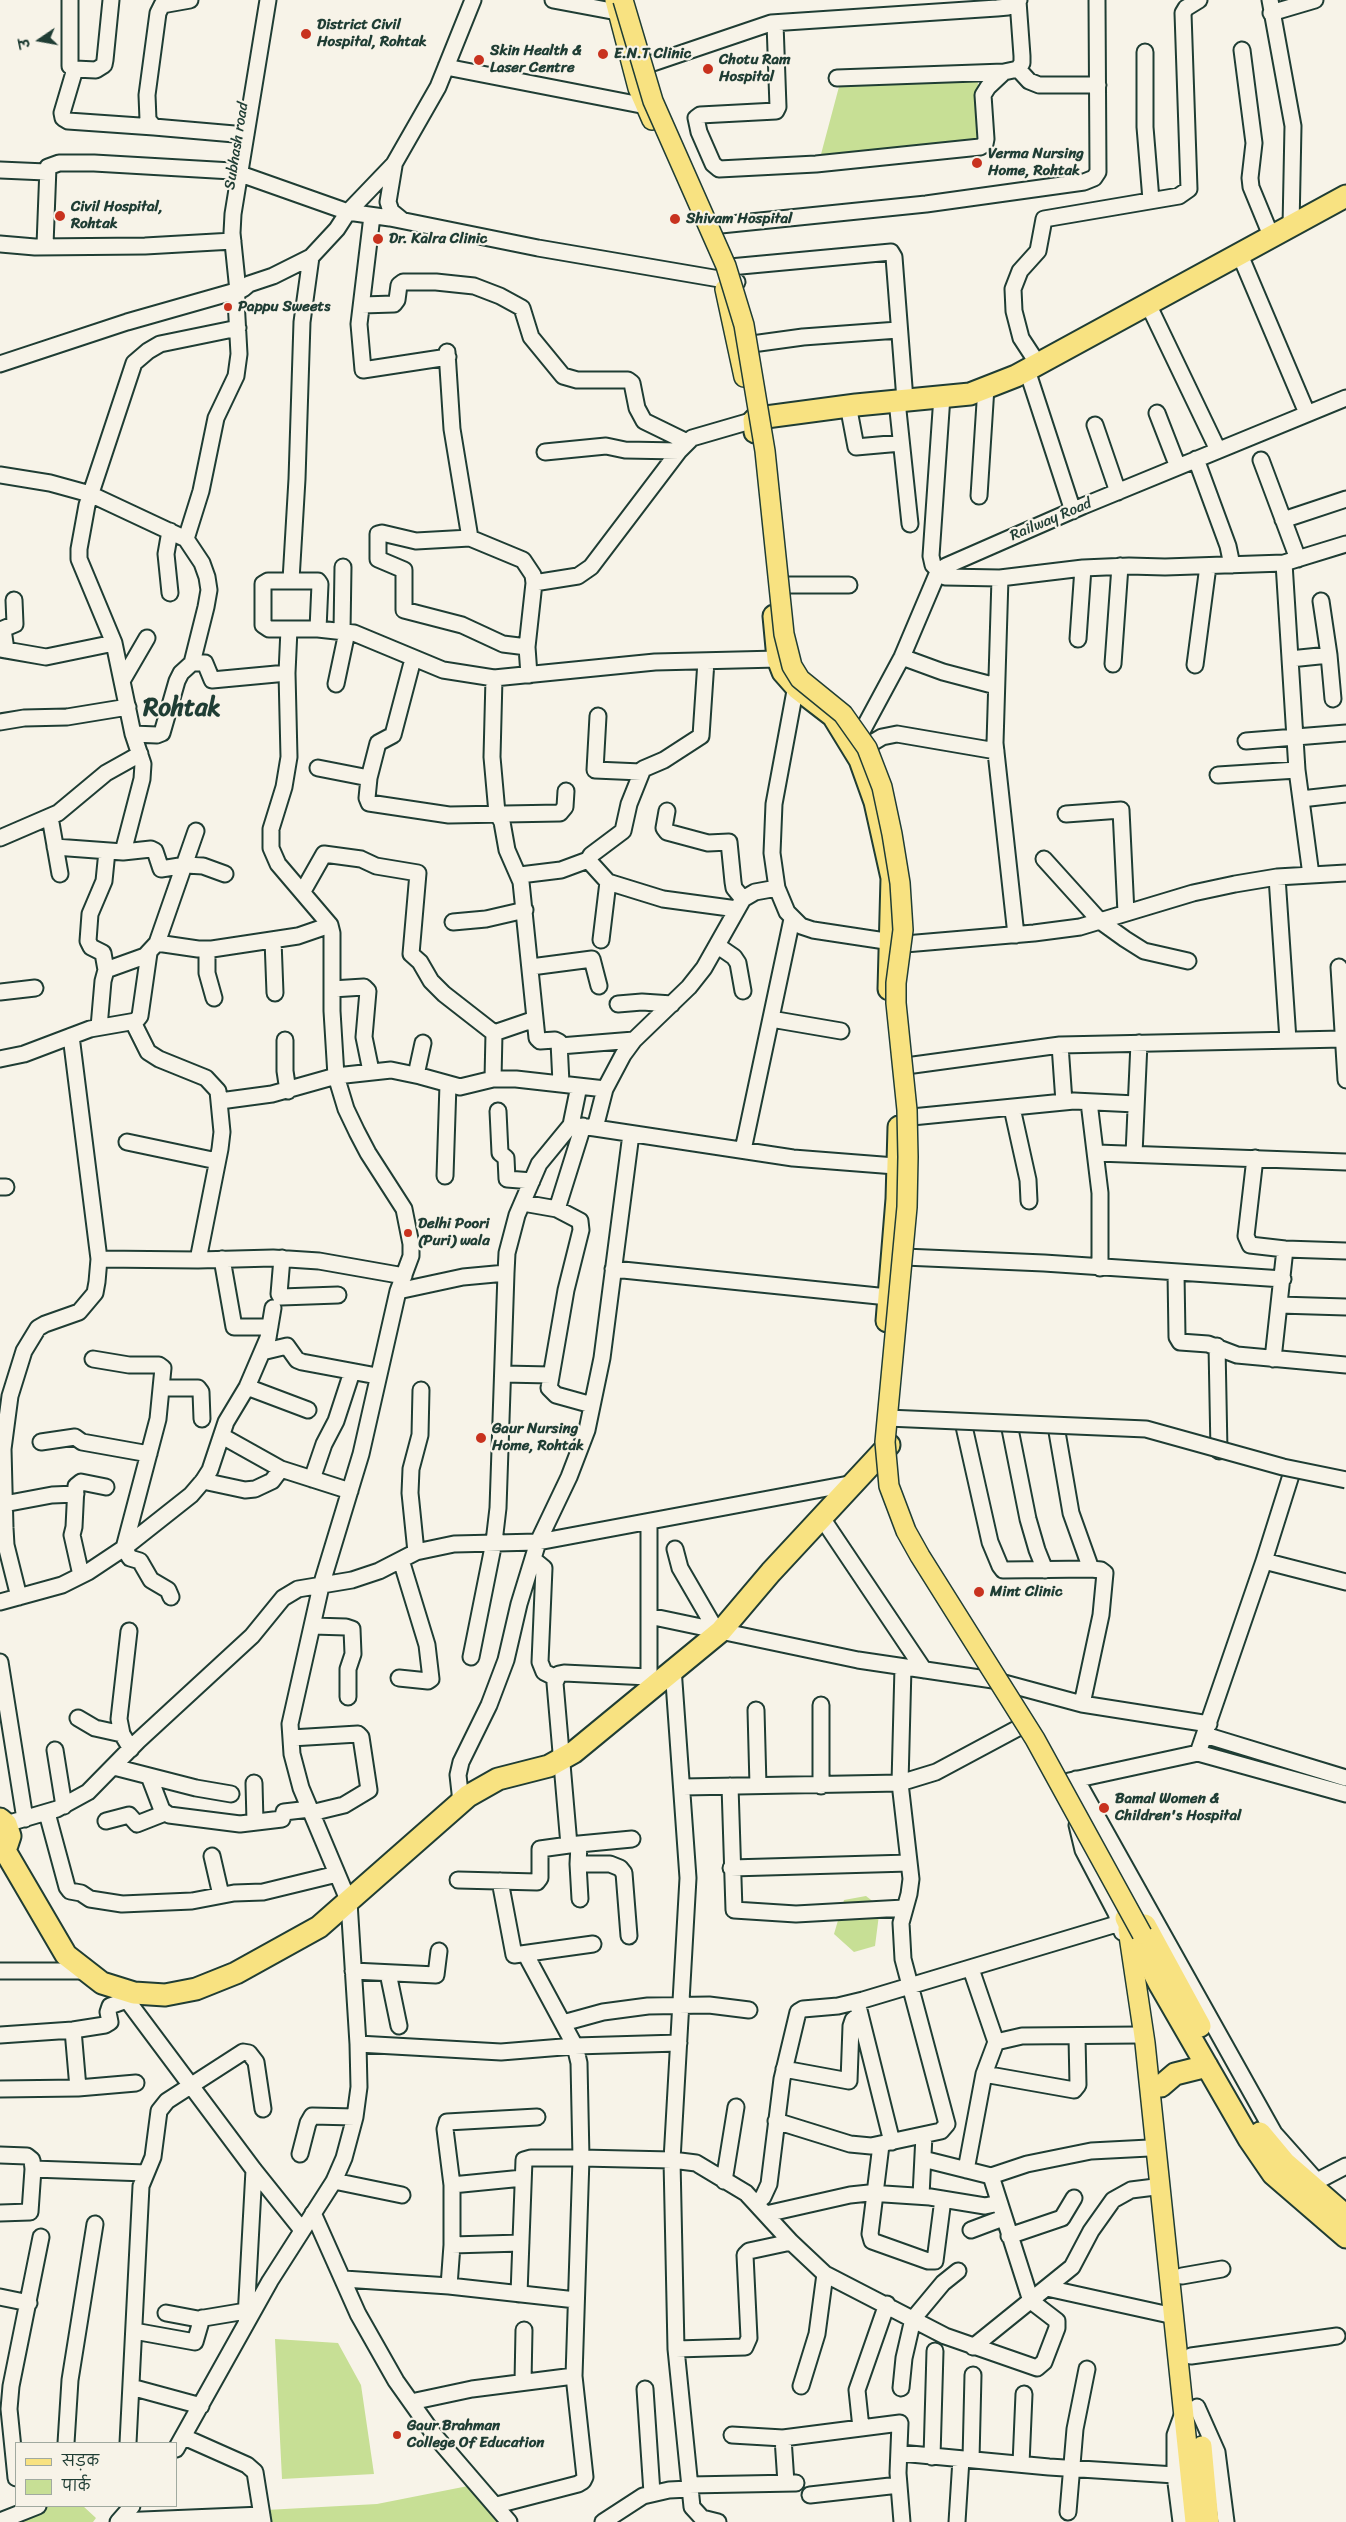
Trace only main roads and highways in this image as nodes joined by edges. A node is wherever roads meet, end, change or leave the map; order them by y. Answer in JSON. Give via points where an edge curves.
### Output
{"nodes":[{"id":1,"x":620,"y":3,"type":"edge"},
{"id":2,"x":639,"y":70,"type":"junction"},
{"id":3,"x":1346,"y":196,"type":"edge"},
{"id":4,"x":730,"y":276,"type":"junction"},
{"id":5,"x":760,"y":418,"type":"junction"},
{"id":6,"x":782,"y":651,"type":"junction"},
{"id":7,"x":897,"y":944,"type":"junction"},
{"id":8,"x":905,"y":1167,"type":"junction"},
{"id":9,"x":895,"y":1298,"type":"junction"},
{"id":10,"x":886,"y":1418,"type":"junction"},
{"id":11,"x":884,"y":1451,"type":"junction"},
{"id":12,"x":1000,"y":1682,"type":"junction"},
{"id":13,"x":1067,"y":1782,"type":"junction"},
{"id":14,"x":10,"y":1821,"type":"edge"},
{"id":15,"x":2,"y":1850,"type":"edge"},
{"id":16,"x":1122,"y":1918,"type":"junction"},
{"id":17,"x":1154,"y":1973,"type":"junction"},
{"id":18,"x":1207,"y":2066,"type":"junction"},
{"id":19,"x":1161,"y":2086,"type":"junction"},
{"id":20,"x":1279,"y":2169,"type":"junction"},
{"id":21,"x":1346,"y":2216,"type":"edge"},
{"id":22,"x":1346,"y":2237,"type":"edge"},
{"id":23,"x":1191,"y":2408,"type":"junction"},
{"id":24,"x":1190,"y":2470,"type":"junction"},
{"id":25,"x":1195,"y":2522,"type":"edge"},
{"id":26,"x":1209,"y":2522,"type":"edge"}],
"edges":[{"from":1,"to":2,"type":"main road"},
{"from":1,"to":6,"type":"main road","bridge":true,"via":[[653,101],[726,266],[744,325],[765,451]]},
{"from":2,"to":4,"type":"main road","via":[[711,226]]},
{"from":2,"to":4,"type":"main road","via":[[646,106]]},
{"from":3,"to":5,"type":"highway","via":[[1032,367],[970,394]]},
{"from":4,"to":5,"type":"main road"},
{"from":4,"to":5,"type":"main road","via":[[752,344]]},
{"from":5,"to":6,"type":"highway"},
{"from":5,"to":6,"type":"highway","via":[[782,585]]},
{"from":6,"to":7,"type":"highway","via":[[797,680],[859,742],[860,760],[875,802],[892,878]]},
{"from":6,"to":10,"type":"main road","bridge":true,"via":[[800,679],[843,714],[867,748],[882,787],[900,882],[903,930],[896,1003],[907,1110],[907,1207]]},
{"from":7,"to":8,"type":"highway","via":[[912,1117]]},
{"from":7,"to":8,"type":"highway","via":[[889,990]]},
{"from":8,"to":9,"type":"highway"},
{"from":8,"to":9,"type":"highway","via":[[904,1257]]},
{"from":9,"to":10,"type":"highway"},
{"from":10,"to":11,"type":"highway"},
{"from":10,"to":17,"type":"main road","bridge":true,"via":[[889,1486],[906,1531],[1035,1739],[1143,1937]]},
{"from":11,"to":12,"type":"highway","via":[[905,1519]]},
{"from":11,"to":15,"type":"highway","via":[[719,1630],[673,1668],[649,1683],[574,1752],[549,1766],[498,1780],[462,1802],[319,1927],[236,1973],[196,1989],[165,1994],[123,1994],[102,1983],[66,1955]]},
{"from":12,"to":13,"type":"highway"},
{"from":12,"to":13,"type":"highway","via":[[1020,1727]]},
{"from":13,"to":16,"type":"highway","via":[[1077,1825]]},
{"from":13,"to":17,"type":"highway"},
{"from":14,"to":15,"type":"highway","via":[[10,1836]]},
{"from":16,"to":17,"type":"highway"},
{"from":16,"to":17,"type":"main road"},
{"from":17,"to":18,"type":"highway"},
{"from":17,"to":19,"type":"main road"},
{"from":17,"to":20,"type":"highway","via":[[1259,2131]]},
{"from":17,"to":23,"type":"main road","via":[[1164,2223],[1174,2316]]},
{"from":18,"to":19,"type":"highway","via":[[1175,2074]]},
{"from":18,"to":20,"type":"highway","via":[[1249,2138]]},
{"from":19,"to":23,"type":"main road","via":[[1191,2356]]},
{"from":20,"to":21,"type":"highway"},
{"from":20,"to":22,"type":"highway"},
{"from":23,"to":24,"type":"main road"},
{"from":24,"to":25,"type":"main road"},
{"from":24,"to":26,"type":"main road"}]}
